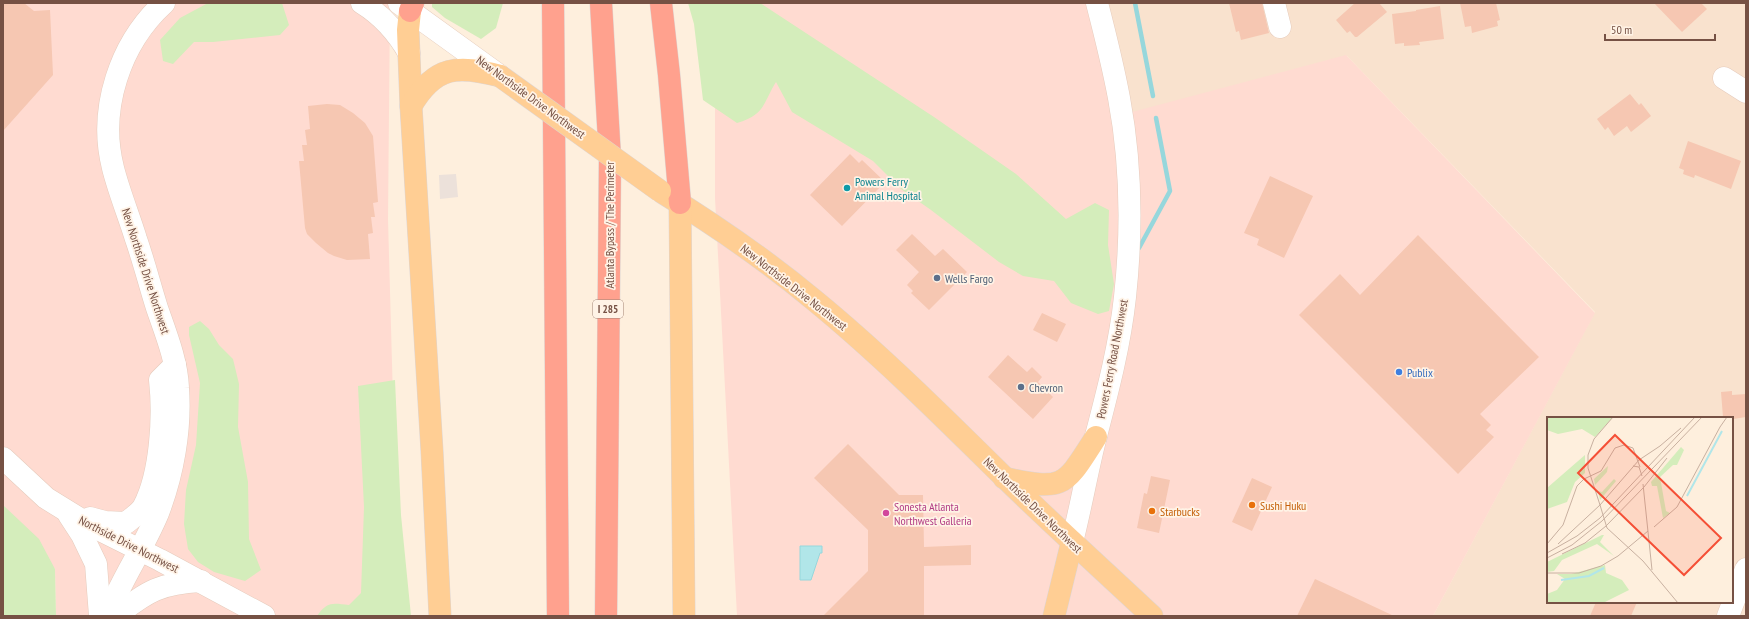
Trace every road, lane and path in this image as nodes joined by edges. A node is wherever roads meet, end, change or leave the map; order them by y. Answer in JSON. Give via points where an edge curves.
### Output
{"nodes":[{"id":1,"x":164,"y":3,"type":"edge"},
{"id":2,"x":362,"y":3,"type":"edge"},
{"id":3,"x":553,"y":3,"type":"edge"},
{"id":4,"x":601,"y":3,"type":"edge"},
{"id":5,"x":661,"y":3,"type":"edge"},
{"id":6,"x":1097,"y":3,"type":"edge"},
{"id":7,"x":1274,"y":3,"type":"edge"},
{"id":8,"x":407,"y":6,"type":"edge"},
{"id":9,"x":1280,"y":27,"type":"dead end"},
{"id":10,"x":409,"y":53,"type":"junction"},
{"id":11,"x":500,"y":76,"type":"junction"},
{"id":12,"x":1724,"y":78,"type":"dead end"},
{"id":13,"x":1746,"y":92,"type":"edge"},
{"id":14,"x":411,"y":106,"type":"junction"},
{"id":15,"x":680,"y":203,"type":"junction"},
{"id":16,"x":175,"y":365,"type":"junction"},
{"id":17,"x":1096,"y":437,"type":"junction"},
{"id":18,"x":3,"y":458,"type":"edge"},
{"id":19,"x":1004,"y":478,"type":"junction"},
{"id":20,"x":64,"y":509,"type":"junction"},
{"id":21,"x":1072,"y":542,"type":"junction"},
{"id":22,"x":140,"y":549,"type":"junction"},
{"id":23,"x":1746,"y":569,"type":"edge"},
{"id":24,"x":201,"y":582,"type":"junction"},
{"id":25,"x":1733,"y":603,"type":"edge"},
{"id":26,"x":1733,"y":603,"type":"edge"},
{"id":27,"x":100,"y":616,"type":"edge"},
{"id":28,"x":106,"y":616,"type":"edge"},
{"id":29,"x":116,"y":616,"type":"edge"},
{"id":30,"x":264,"y":616,"type":"edge"},
{"id":31,"x":440,"y":616,"type":"edge"},
{"id":32,"x":558,"y":616,"type":"edge"},
{"id":33,"x":606,"y":616,"type":"edge"},
{"id":34,"x":684,"y":616,"type":"edge"},
{"id":35,"x":1054,"y":616,"type":"edge"},
{"id":36,"x":1152,"y":616,"type":"edge"},
{"id":37,"x":1728,"y":616,"type":"edge"}],
"edges":[{"from":1,"to":16,"type":"street","name":"New Northside Drive Northwest","via":[[134,39],[117,74],[110,106],[108,141],[112,167]]},
{"from":2,"to":10,"type":"street","via":[[386,20]]},
{"from":3,"to":32,"type":"highway"},
{"from":4,"to":33,"type":"highway","name":"Atlanta Bypass / The Perimeter","number":"I 285","via":[[610,158]]},
{"from":5,"to":15,"type":"highway"},
{"from":6,"to":17,"type":"street","name":"Powers Ferry Road Northwest","via":[[1119,98],[1128,195],[1128,244],[1120,329]]},
{"from":7,"to":9,"type":"street"},
{"from":8,"to":10,"type":"main road"},
{"from":8,"to":11,"type":"street","name":"New Northside Drive Northwest"},
{"from":10,"to":14,"type":"main road"},
{"from":11,"to":14,"type":"main road","via":[[479,70],[461,69],[438,75],[419,92]]},
{"from":11,"to":15,"type":"main road","name":"New Northside Drive Northwest","bridge":true},
{"from":12,"to":13,"type":"street"},
{"from":14,"to":31,"type":"main road"},
{"from":15,"to":19,"type":"main road","name":"New Northside Drive Northwest","via":[[816,301],[894,371]]},
{"from":15,"to":34,"type":"main road"},
{"from":16,"to":20,"type":"street","via":[[160,380],[162,401],[158,465],[144,507],[126,523],[105,522]]},
{"from":16,"to":22,"type":"street","name":"New Northside Drive Northwest","via":[[178,416],[173,459],[168,485],[158,514]]},
{"from":17,"to":19,"type":"main road","via":[[1075,470],[1063,481],[1040,485]]},
{"from":17,"to":21,"type":"street","name":"Powers Ferry Road Northwest"},
{"from":18,"to":20,"type":"street","name":"Northside Drive Northwest","via":[[46,498]]},
{"from":19,"to":21,"type":"main road","name":"New Northside Drive Northwest"},
{"from":20,"to":22,"type":"street","name":"Northside Drive Northwest","via":[[88,524]]},
{"from":20,"to":27,"type":"street","via":[[82,535],[96,564]]},
{"from":21,"to":35,"type":"main road","name":"Powers Ferry Road Northwest"},
{"from":21,"to":36,"type":"main road","name":"New Northside Drive Northwest"},
{"from":22,"to":24,"type":"street","name":"Northside Drive Northwest"},
{"from":22,"to":28,"type":"street","name":"New Northside Drive Northwest"},
{"from":23,"to":26,"type":"street"},
{"from":24,"to":29,"type":"street","via":[[164,585],[139,598]]},
{"from":24,"to":30,"type":"street","name":"Northside Drive Northwest"},
{"from":25,"to":37,"type":"street"}]}
